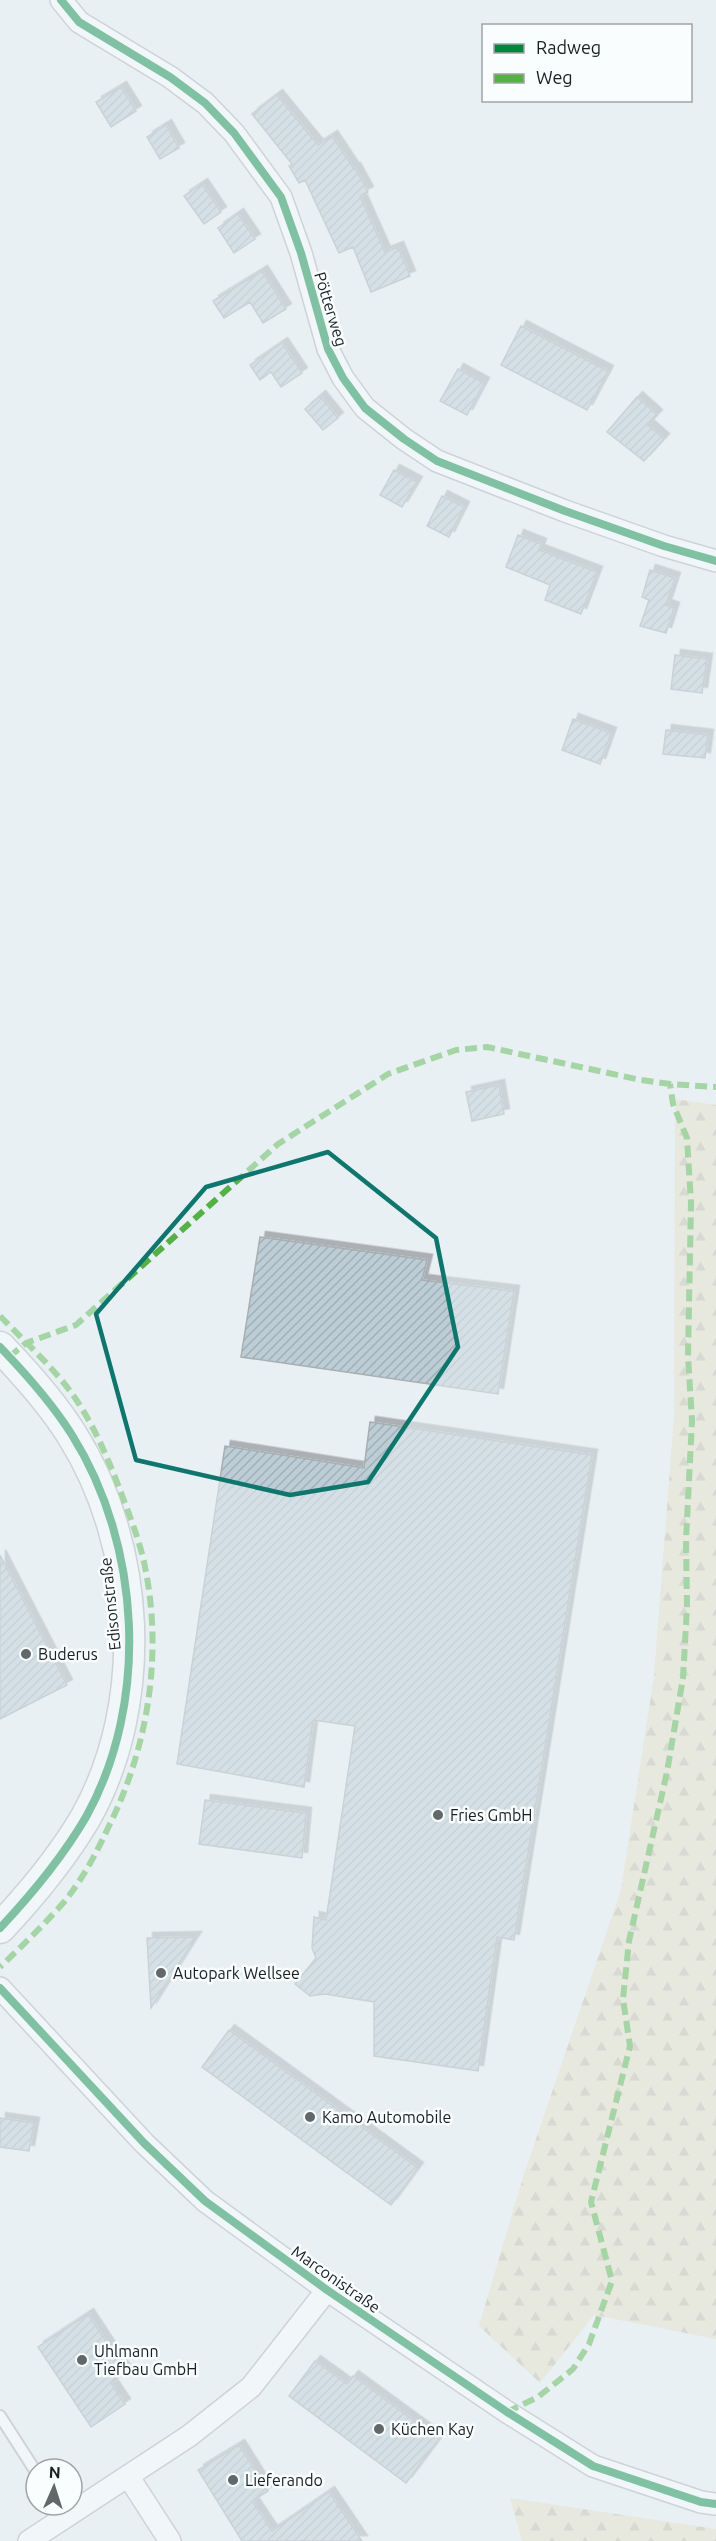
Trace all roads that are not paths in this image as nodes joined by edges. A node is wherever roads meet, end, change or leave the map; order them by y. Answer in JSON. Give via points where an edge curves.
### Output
{"nodes":[{"id":1,"x":61,"y":0,"type":"edge"},
{"id":2,"x":716,"y":561,"type":"edge"},
{"id":3,"x":0,"y":1347,"type":"edge"},
{"id":4,"x":0,"y":1928,"type":"edge"},
{"id":5,"x":0,"y":1988,"type":"edge"},
{"id":6,"x":327,"y":2290,"type":"junction"},
{"id":7,"x":0,"y":2416,"type":"edge"},
{"id":8,"x":26,"y":2457,"type":"edge"},
{"id":9,"x":128,"y":2476,"type":"junction"},
{"id":10,"x":84,"y":2499,"type":"edge"},
{"id":11,"x":716,"y":2504,"type":"edge"},
{"id":12,"x":55,"y":2517,"type":"edge"},
{"id":13,"x":29,"y":2541,"type":"edge"},
{"id":14,"x":170,"y":2541,"type":"edge"}],
"edges":[{"from":1,"to":2,"type":"street","name":"Pötterweg","via":[[79,22],[170,77],[205,103],[234,133],[281,197],[328,349],[365,408],[437,461],[566,511]]},
{"from":3,"to":4,"type":"street","name":"Edisonstraße","via":[[71,1433],[103,1499],[124,1577],[129,1666],[121,1719],[96,1797],[52,1869]]},
{"from":5,"to":6,"type":"street","name":"Marconistraße","via":[[144,2144],[205,2201]]},
{"from":6,"to":9,"type":"street","via":[[251,2387],[189,2436]]},
{"from":6,"to":11,"type":"street","name":"Marconistraße","via":[[593,2466]]},
{"from":7,"to":8,"type":"lane"},
{"from":9,"to":10,"type":"street"},
{"from":9,"to":14,"type":"street"},
{"from":12,"to":13,"type":"street"}]}
